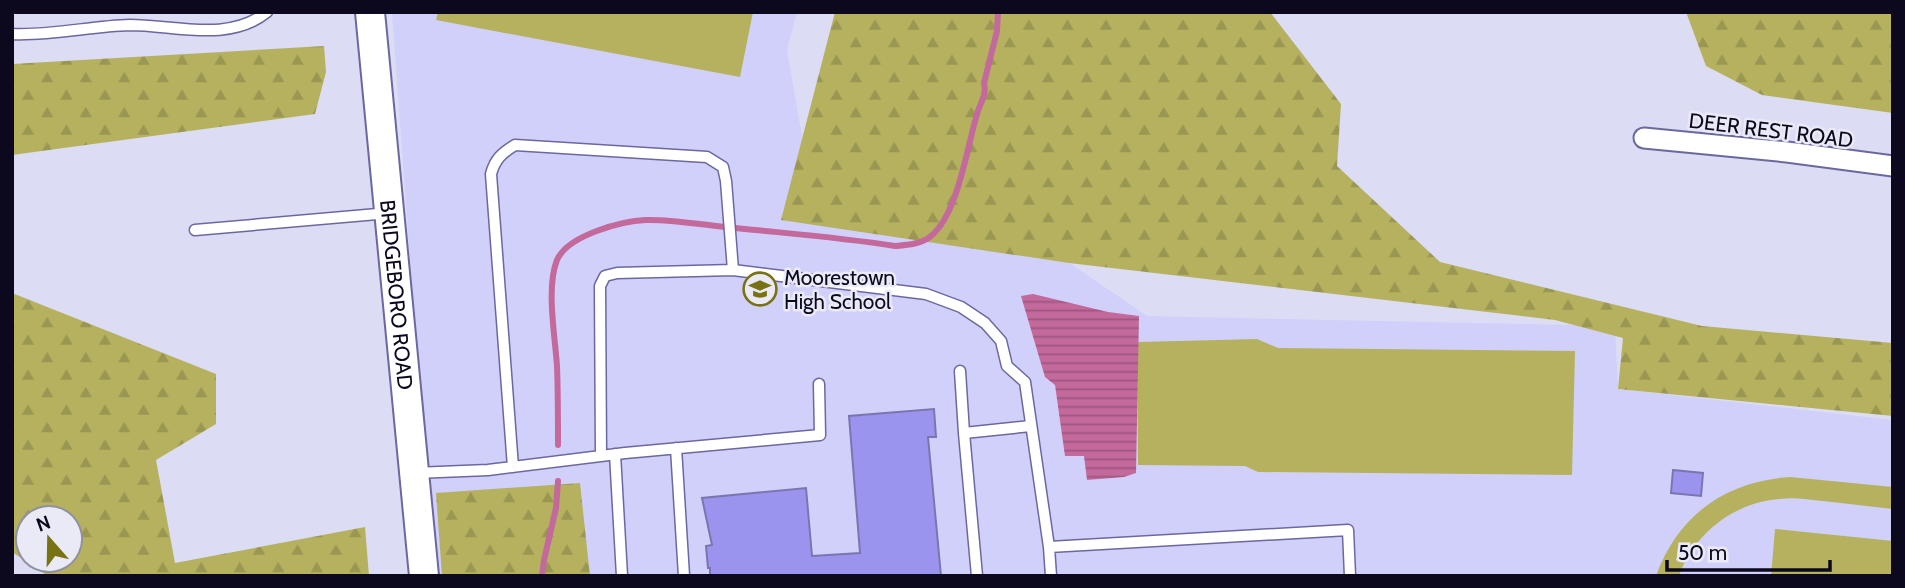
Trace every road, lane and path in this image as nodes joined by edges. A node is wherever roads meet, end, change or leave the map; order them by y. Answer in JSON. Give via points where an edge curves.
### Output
{"nodes":[{"id":1,"x":267,"y":12,"type":"edge"},
{"id":2,"x":370,"y":12,"type":"edge"},
{"id":3,"x":12,"y":34,"type":"edge"},
{"id":4,"x":1644,"y":138,"type":"dead end"},
{"id":5,"x":1893,"y":166,"type":"edge"},
{"id":6,"x":389,"y":213,"type":"junction"},
{"id":7,"x":195,"y":230,"type":"dead end"},
{"id":8,"x":733,"y":270,"type":"junction"},
{"id":9,"x":960,"y":371,"type":"dead end"},
{"id":10,"x":819,"y":384,"type":"dead end"},
{"id":11,"x":1031,"y":426,"type":"junction"},
{"id":12,"x":964,"y":433,"type":"junction"},
{"id":13,"x":676,"y":448,"type":"junction"},
{"id":14,"x":615,"y":454,"type":"junction"},
{"id":15,"x":601,"y":456,"type":"junction"},
{"id":16,"x":513,"y":467,"type":"junction"},
{"id":17,"x":414,"y":473,"type":"junction"},
{"id":18,"x":1049,"y":547,"type":"junction"},
{"id":19,"x":424,"y":576,"type":"edge"},
{"id":20,"x":622,"y":576,"type":"edge"},
{"id":21,"x":684,"y":576,"type":"edge"},
{"id":22,"x":977,"y":576,"type":"edge"},
{"id":23,"x":1051,"y":576,"type":"edge"},
{"id":24,"x":1350,"y":576,"type":"edge"}],
"edges":[{"from":1,"to":3,"type":"lane","via":[[230,28],[132,25]]},
{"from":2,"to":6,"type":"main road","name":"BRIDGEBORO ROAD"},
{"from":4,"to":5,"type":"street","name":"DEER REST ROAD"},
{"from":6,"to":7,"type":"lane"},
{"from":6,"to":17,"type":"main road","name":"BRIDGEBORO ROAD"},
{"from":8,"to":11,"type":"lane","via":[[926,293],[961,307],[1001,341],[1007,366],[1025,382]]},
{"from":8,"to":15,"type":"lane","via":[[605,276],[600,286]]},
{"from":8,"to":16,"type":"lane","via":[[723,167],[707,157],[515,145],[502,153],[491,174]]},
{"from":9,"to":12,"type":"lane"},
{"from":10,"to":13,"type":"lane","via":[[820,435]]},
{"from":11,"to":12,"type":"lane"},
{"from":11,"to":18,"type":"lane"},
{"from":12,"to":22,"type":"lane"},
{"from":13,"to":14,"type":"lane"},
{"from":13,"to":21,"type":"lane"},
{"from":14,"to":15,"type":"lane"},
{"from":14,"to":20,"type":"lane"},
{"from":15,"to":16,"type":"lane"},
{"from":16,"to":17,"type":"lane"},
{"from":17,"to":19,"type":"main road","name":"BRIDGEBORO ROAD"},
{"from":18,"to":23,"type":"lane"},
{"from":18,"to":24,"type":"lane","via":[[1348,530]]}]}
